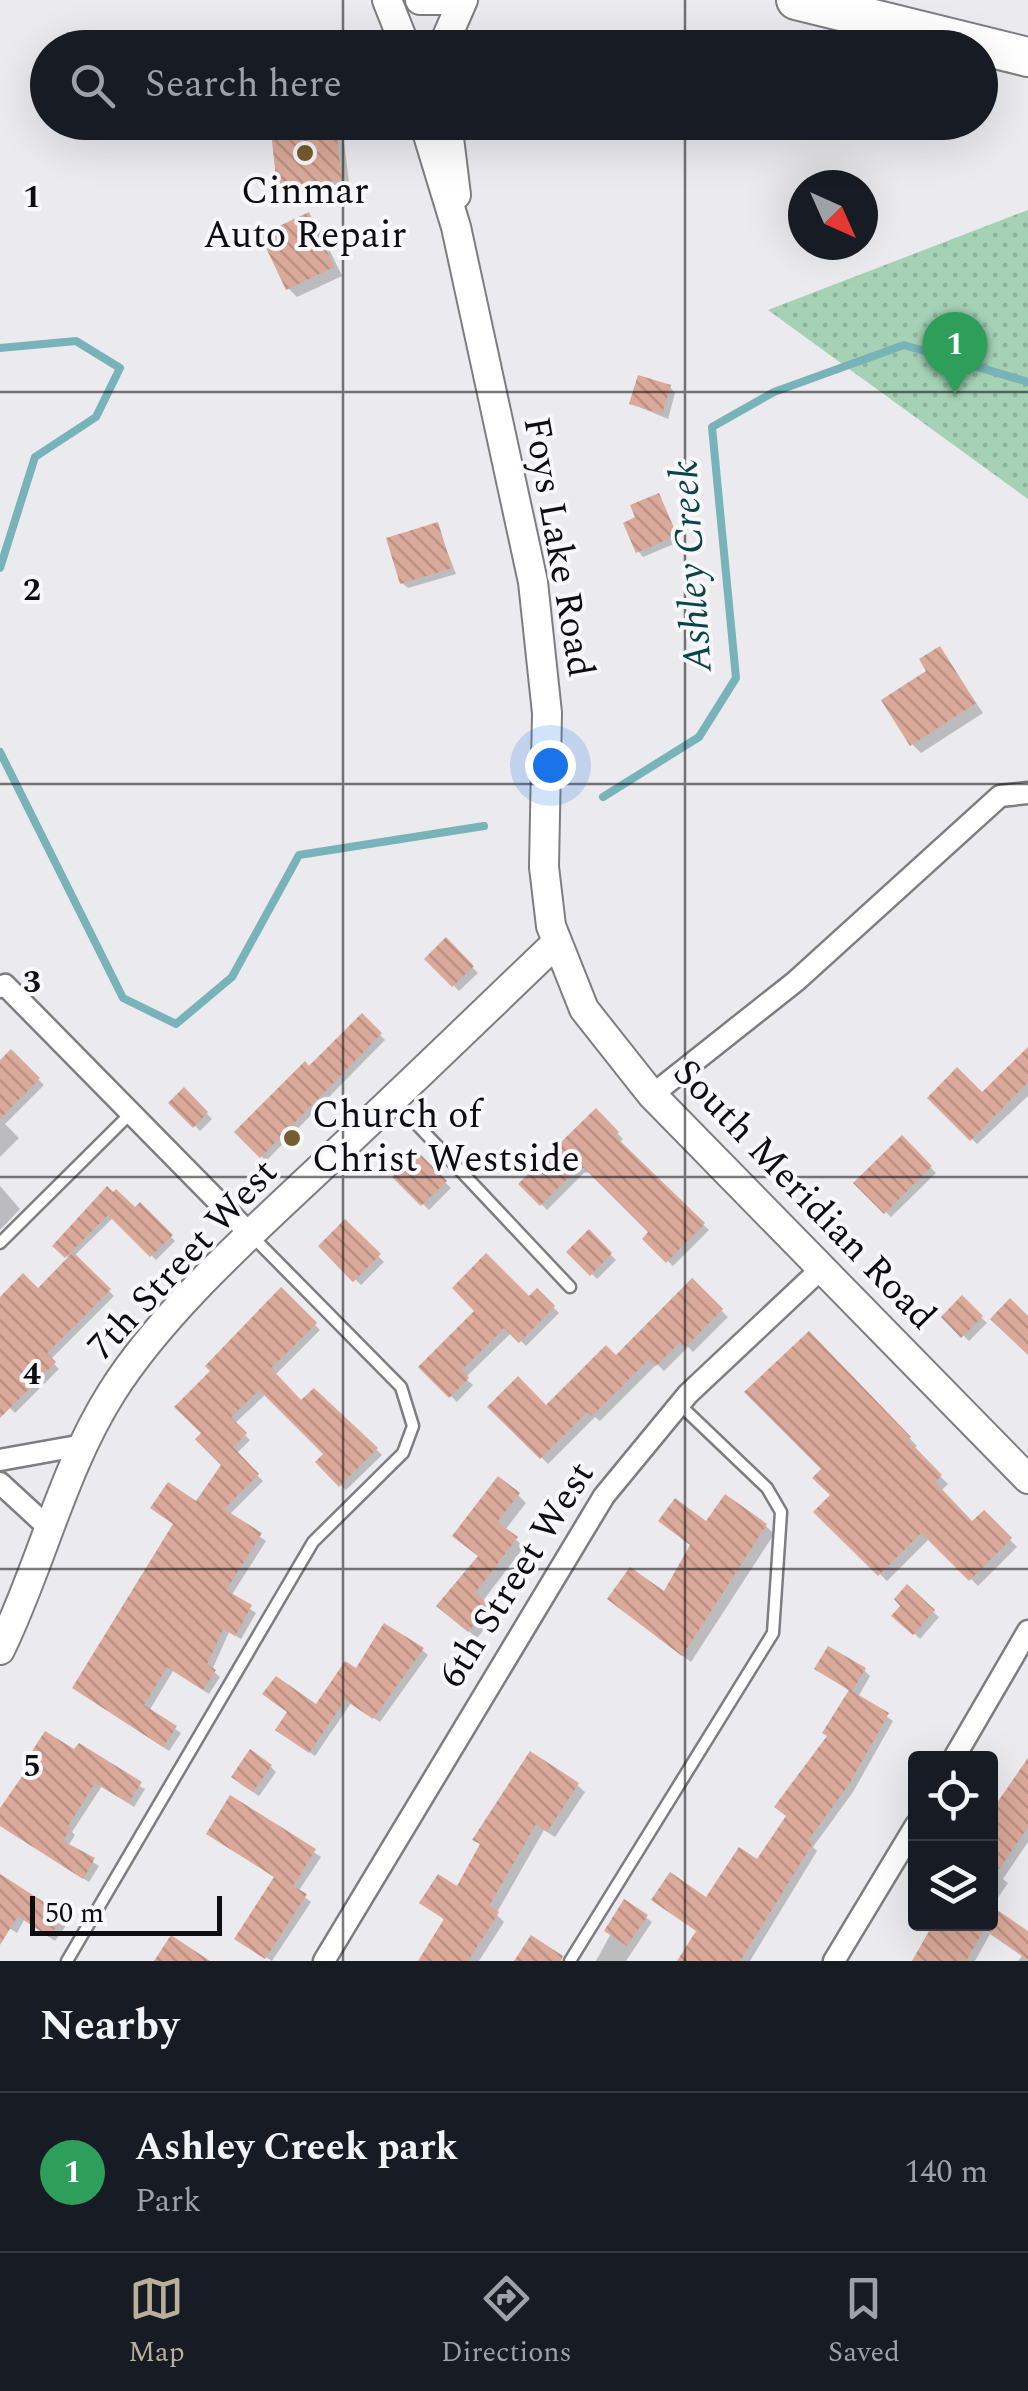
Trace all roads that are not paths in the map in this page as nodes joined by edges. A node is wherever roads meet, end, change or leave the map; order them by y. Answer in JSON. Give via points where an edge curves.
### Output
{"nodes":[{"id":1,"x":387,"y":0,"type":"edge"},
{"id":2,"x":420,"y":0,"type":"edge"},
{"id":3,"x":443,"y":0,"type":"edge"},
{"id":4,"x":463,"y":0,"type":"edge"},
{"id":5,"x":796,"y":0,"type":"edge"},
{"id":6,"x":399,"y":30,"type":"edge"},
{"id":7,"x":450,"y":30,"type":"edge"},
{"id":8,"x":918,"y":30,"type":"edge"},
{"id":9,"x":998,"y":50,"type":"edge"},
{"id":10,"x":1028,"y":57,"type":"edge"},
{"id":11,"x":429,"y":140,"type":"edge"},
{"id":12,"x":449,"y":140,"type":"edge"},
{"id":13,"x":456,"y":227,"type":"junction"},
{"id":14,"x":1028,"y":794,"type":"edge"},
{"id":15,"x":556,"y":943,"type":"junction"},
{"id":16,"x":2,"y":986,"type":"edge"},
{"id":17,"x":652,"y":1095,"type":"junction"},
{"id":18,"x":394,"y":1099,"type":"junction"},
{"id":19,"x":129,"y":1115,"type":"junction"},
{"id":20,"x":250,"y":1234,"type":"junction"},
{"id":21,"x":0,"y":1243,"type":"edge"},
{"id":22,"x":822,"y":1268,"type":"junction"},
{"id":23,"x":570,"y":1287,"type":"dead end"},
{"id":24,"x":679,"y":1404,"type":"junction"},
{"id":25,"x":82,"y":1445,"type":"junction"},
{"id":26,"x":0,"y":1460,"type":"edge"},
{"id":27,"x":1028,"y":1479,"type":"edge"},
{"id":28,"x":0,"y":1483,"type":"edge"},
{"id":29,"x":50,"y":1530,"type":"junction"},
{"id":30,"x":1028,"y":1632,"type":"edge"},
{"id":31,"x":0,"y":1650,"type":"edge"},
{"id":32,"x":958,"y":1751,"type":"edge"},
{"id":33,"x":908,"y":1838,"type":"edge"},
{"id":34,"x":67,"y":1961,"type":"edge"},
{"id":35,"x":324,"y":1961,"type":"edge"},
{"id":36,"x":570,"y":1961,"type":"edge"},
{"id":37,"x":834,"y":1961,"type":"edge"}],
"edges":[{"from":1,"to":6,"type":"street"},
{"from":2,"to":3,"type":"street"},
{"from":4,"to":7,"type":"street"},
{"from":5,"to":8,"type":"highway"},
{"from":9,"to":10,"type":"highway"},
{"from":11,"to":13,"type":"street","name":"Foys Lake Road"},
{"from":12,"to":13,"type":"street","name":"Foys Lake Road"},
{"from":13,"to":15,"type":"street","name":"Foys Lake Road","via":[[540,632],[547,713],[545,888]]},
{"from":14,"to":17,"type":"street","via":[[1000,796],[796,981]]},
{"from":15,"to":17,"type":"street","name":"South Meridian Road","via":[[584,1009]]},
{"from":15,"to":18,"type":"street","name":"7th Street West"},
{"from":16,"to":19,"type":"street"},
{"from":17,"to":22,"type":"street","name":"South Meridian Road"},
{"from":18,"to":20,"type":"street","name":"7th Street West"},
{"from":18,"to":23,"type":"lane"},
{"from":19,"to":20,"type":"street"},
{"from":19,"to":21,"type":"lane"},
{"from":20,"to":25,"type":"street","name":"7th Street West","via":[[150,1342]]},
{"from":20,"to":34,"type":"lane","via":[[401,1387],[414,1426],[403,1454],[314,1542]]},
{"from":22,"to":24,"type":"street","name":"6th Street West"},
{"from":22,"to":27,"type":"street","name":"South Meridian Road"},
{"from":24,"to":35,"type":"street","name":"6th Street West","via":[[604,1496]]},
{"from":24,"to":36,"type":"lane","via":[[766,1488],[781,1512],[774,1633]]},
{"from":25,"to":26,"type":"street"},
{"from":25,"to":29,"type":"street","name":"7th Street West"},
{"from":28,"to":29,"type":"street"},
{"from":29,"to":31,"type":"street","name":"7th Street West"},
{"from":30,"to":32,"type":"street"},
{"from":33,"to":37,"type":"street"}]}
